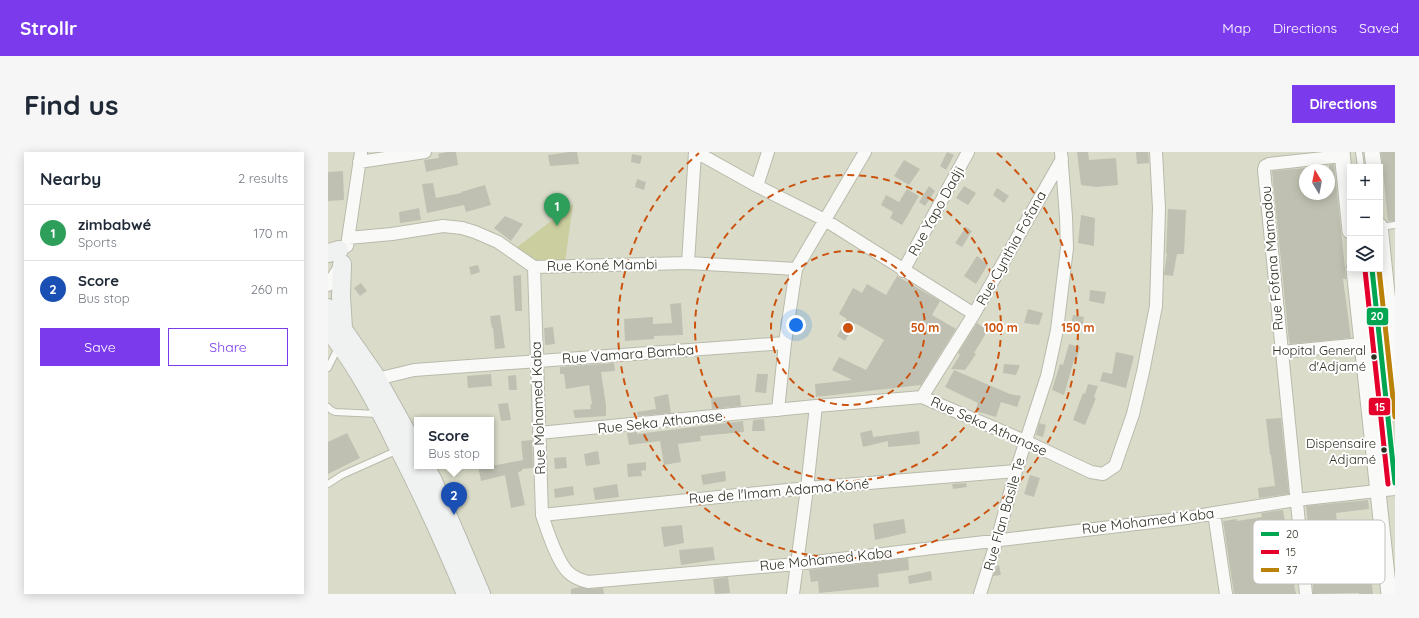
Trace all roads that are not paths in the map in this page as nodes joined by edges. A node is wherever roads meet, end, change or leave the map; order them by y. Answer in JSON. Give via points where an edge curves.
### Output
{"nodes":[{"id":1,"x":425,"y":152,"type":"edge"},
{"id":2,"x":695,"y":152,"type":"edge"},
{"id":3,"x":768,"y":152,"type":"edge"},
{"id":4,"x":865,"y":152,"type":"edge"},
{"id":5,"x":968,"y":152,"type":"edge"},
{"id":6,"x":1156,"y":152,"type":"edge"},
{"id":7,"x":1359,"y":152,"type":"edge"},
{"id":8,"x":1372,"y":152,"type":"edge"},
{"id":9,"x":1342,"y":154,"type":"edge"},
{"id":10,"x":1061,"y":155,"type":"edge"},
{"id":11,"x":360,"y":157,"type":"edge"},
{"id":12,"x":1361,"y":164,"type":"edge"},
{"id":13,"x":1374,"y":164,"type":"edge"},
{"id":14,"x":756,"y":186,"type":"junction"},
{"id":15,"x":1347,"y":202,"type":"edge"},
{"id":16,"x":825,"y":220,"type":"junction"},
{"id":17,"x":1395,"y":225,"type":"edge"},
{"id":18,"x":1383,"y":226,"type":"edge"},
{"id":19,"x":1381,"y":236,"type":"edge"},
{"id":20,"x":337,"y":254,"type":"edge"},
{"id":21,"x":688,"y":263,"type":"junction"},
{"id":22,"x":534,"y":267,"type":"junction"},
{"id":23,"x":796,"y":269,"type":"junction"},
{"id":24,"x":903,"y":271,"type":"junction"},
{"id":25,"x":1354,"y":272,"type":"edge"},
{"id":26,"x":1372,"y":272,"type":"edge"},
{"id":27,"x":328,"y":285,"type":"edge"},
{"id":28,"x":328,"y":308,"type":"edge"},
{"id":29,"x":974,"y":314,"type":"junction"},
{"id":30,"x":334,"y":334,"type":"edge"},
{"id":31,"x":785,"y":343,"type":"junction"},
{"id":32,"x":1362,"y":344,"type":"junction"},
{"id":33,"x":1281,"y":352,"type":"junction"},
{"id":34,"x":537,"y":361,"type":"junction"},
{"id":35,"x":328,"y":368,"type":"edge"},
{"id":36,"x":1395,"y":370,"type":"edge"},
{"id":37,"x":377,"y":379,"type":"junction"},
{"id":38,"x":922,"y":397,"type":"junction"},
{"id":39,"x":816,"y":406,"type":"junction"},
{"id":40,"x":328,"y":407,"type":"edge"},
{"id":41,"x":778,"y":410,"type":"junction"},
{"id":42,"x":382,"y":414,"type":"junction"},
{"id":43,"x":539,"y":433,"type":"junction"},
{"id":44,"x":1025,"y":441,"type":"junction"},
{"id":45,"x":408,"y":450,"type":"edge"},
{"id":46,"x":414,"y":466,"type":"edge"},
{"id":47,"x":415,"y":469,"type":"edge"},
{"id":48,"x":427,"y":469,"type":"edge"},
{"id":49,"x":1016,"y":471,"type":"junction"},
{"id":50,"x":1395,"y":483,"type":"edge"},
{"id":51,"x":328,"y":484,"type":"edge"},
{"id":52,"x":807,"y":488,"type":"junction"},
{"id":53,"x":1395,"y":489,"type":"edge"},
{"id":54,"x":1378,"y":490,"type":"junction"},
{"id":55,"x":1296,"y":500,"type":"junction"},
{"id":56,"x":1214,"y":513,"type":"junction"},
{"id":57,"x":542,"y":515,"type":"junction"},
{"id":58,"x":1298,"y":520,"type":"edge"},
{"id":59,"x":1381,"y":520,"type":"edge"},
{"id":60,"x":997,"y":540,"type":"junction"},
{"id":61,"x":1385,"y":556,"type":"edge"},
{"id":62,"x":797,"y":564,"type":"junction"},
{"id":63,"x":1305,"y":584,"type":"edge"},
{"id":64,"x":466,"y":594,"type":"edge"},
{"id":65,"x":481,"y":594,"type":"edge"},
{"id":66,"x":793,"y":594,"type":"edge"},
{"id":67,"x":980,"y":594,"type":"edge"},
{"id":68,"x":1226,"y":594,"type":"edge"},
{"id":69,"x":1306,"y":594,"type":"edge"},
{"id":70,"x":1389,"y":594,"type":"edge"}],
"edges":[{"from":1,"to":11,"type":"street"},
{"from":2,"to":14,"type":"street"},
{"from":2,"to":21,"type":"street"},
{"from":3,"to":14,"type":"street"},
{"from":4,"to":16,"type":"street"},
{"from":5,"to":24,"type":"street","name":"Rue Yapo Dadji"},
{"from":6,"to":44,"type":"street","name":"Rue Seka Athanase","via":[[1160,208],[1156,306],[1133,414],[1115,466],[1103,474],[1091,472]]},
{"from":7,"to":12,"type":"lane"},
{"from":8,"to":13,"type":"street"},
{"from":9,"to":15,"type":"street"},
{"from":9,"to":33,"type":"street","name":"Rue Fofana Mamadou","via":[[1265,166]]},
{"from":10,"to":29,"type":"street","name":"Rue Cynthia Fofana"},
{"from":10,"to":44,"type":"street","name":"Rue Flan Basile Te","via":[[1067,248],[1061,303],[1047,376]]},
{"from":11,"to":20,"type":"street"},
{"from":14,"to":16,"type":"street"},
{"from":16,"to":23,"type":"street"},
{"from":16,"to":24,"type":"street"},
{"from":17,"to":18,"type":"lane"},
{"from":19,"to":36,"type":"street"},
{"from":20,"to":22,"type":"street","name":"Rue Koné Mambi","via":[[392,234],[443,226],[462,228],[498,242]]},
{"from":20,"to":27,"type":"street"},
{"from":20,"to":30,"type":"main road","via":[[341,296]]},
{"from":21,"to":22,"type":"street","name":"Rue Koné Mambi"},
{"from":21,"to":23,"type":"street","name":"Rue Koné Mambi"},
{"from":22,"to":34,"type":"street","name":"Rue Mohamed Kaba"},
{"from":23,"to":31,"type":"street"},
{"from":24,"to":29,"type":"street"},
{"from":25,"to":32,"type":"street"},
{"from":26,"to":50,"type":"lane"},
{"from":28,"to":30,"type":"main road"},
{"from":29,"to":38,"type":"street","name":"Rue Cynthia Fofana"},
{"from":30,"to":35,"type":"lane"},
{"from":30,"to":37,"type":"main road"},
{"from":30,"to":42,"type":"main road"},
{"from":31,"to":34,"type":"street","name":"Rue Vamara Bamba"},
{"from":31,"to":41,"type":"street"},
{"from":32,"to":33,"type":"street"},
{"from":32,"to":54,"type":"street"},
{"from":33,"to":55,"type":"street","name":"Rue Fofana Mamadou"},
{"from":34,"to":37,"type":"street","name":"Rue Vamara Bamba","via":[[414,370]]},
{"from":34,"to":43,"type":"street","name":"Rue Mohamed Kaba"},
{"from":37,"to":45,"type":"main road"},
{"from":38,"to":39,"type":"street","name":"Rue Seka Athanase"},
{"from":38,"to":44,"type":"street","name":"Rue Seka Athanase"},
{"from":39,"to":41,"type":"street","name":"Rue Seka Athanase"},
{"from":39,"to":52,"type":"street"},
{"from":40,"to":42,"type":"lane","via":[[335,412]]},
{"from":41,"to":43,"type":"street","name":"Rue Seka Athanase"},
{"from":42,"to":45,"type":"main road"},
{"from":43,"to":57,"type":"street","name":"Rue Mohamed Kaba"},
{"from":44,"to":49,"type":"street","name":"Rue Flan Basile Te"},
{"from":45,"to":46,"type":"main road"},
{"from":45,"to":51,"type":"lane","via":[[342,475]]},
{"from":47,"to":64,"type":"main road"},
{"from":48,"to":65,"type":"main road"},
{"from":49,"to":52,"type":"street","name":"Rue de l'Imam Adama Koné"},
{"from":49,"to":60,"type":"street","name":"Rue Flan Basile Te"},
{"from":52,"to":57,"type":"street","name":"Rue de l'Imam Adama Koné"},
{"from":52,"to":62,"type":"street"},
{"from":53,"to":54,"type":"street","name":"Rue Mohamed Kaba"},
{"from":54,"to":55,"type":"street","name":"Rue Mohamed Kaba"},
{"from":54,"to":59,"type":"street"},
{"from":55,"to":56,"type":"street","name":"Rue Mohamed Kaba"},
{"from":55,"to":58,"type":"street","name":"Rue Fofana Mamadou"},
{"from":56,"to":60,"type":"street","name":"Rue Mohamed Kaba"},
{"from":56,"to":68,"type":"street"},
{"from":57,"to":62,"type":"street","name":"Rue Mohamed Kaba","via":[[567,572],[588,582]]},
{"from":60,"to":62,"type":"street","name":"Rue Mohamed Kaba"},
{"from":60,"to":67,"type":"street","name":"Rue Flan Basile Te"},
{"from":61,"to":70,"type":"street"},
{"from":62,"to":66,"type":"street"},
{"from":63,"to":69,"type":"street","name":"Rue Fofana Mamadou"}]}
